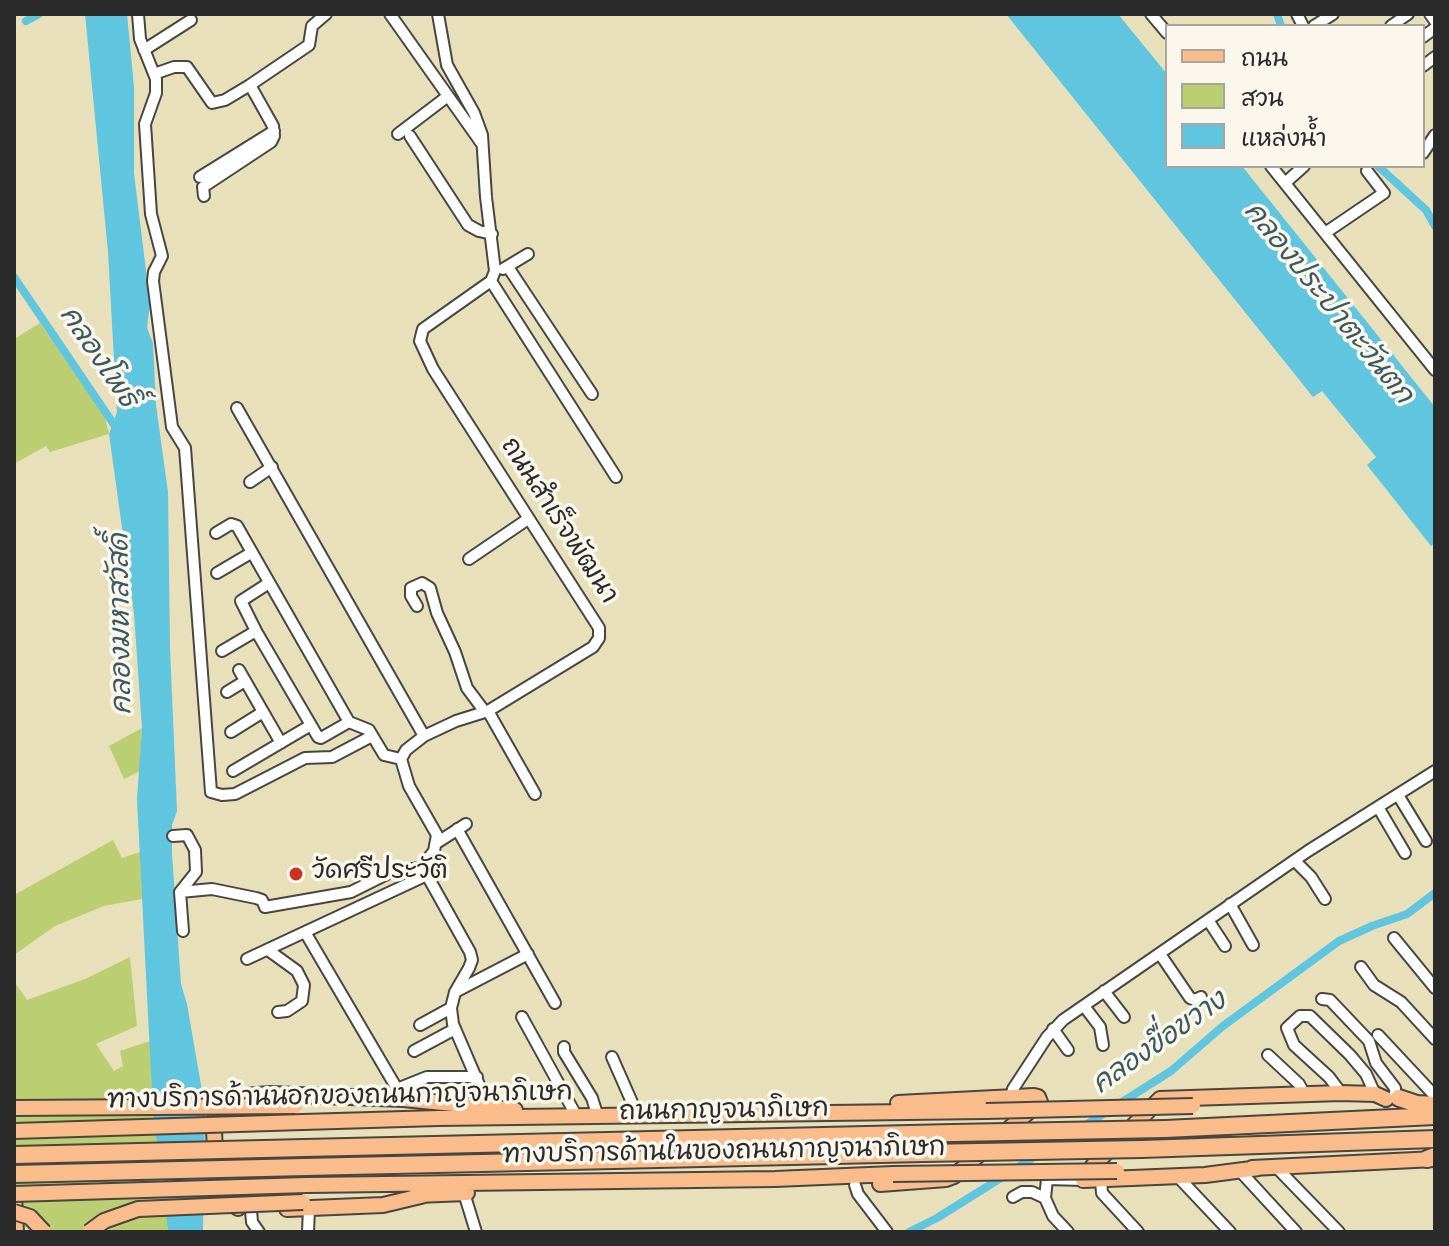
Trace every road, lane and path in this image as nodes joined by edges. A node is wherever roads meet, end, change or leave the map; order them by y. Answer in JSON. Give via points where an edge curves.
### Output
{"nodes":[{"id":1,"x":138,"y":14,"type":"edge"},
{"id":2,"x":326,"y":14,"type":"edge"},
{"id":3,"x":390,"y":14,"type":"edge"},
{"id":4,"x":438,"y":14,"type":"edge"},
{"id":5,"x":1151,"y":14,"type":"edge"},
{"id":6,"x":1430,"y":14,"type":"edge"},
{"id":7,"x":191,"y":20,"type":"dead end"},
{"id":8,"x":1435,"y":21,"type":"edge"},
{"id":9,"x":1165,"y":31,"type":"edge"},
{"id":10,"x":144,"y":50,"type":"junction"},
{"id":11,"x":154,"y":74,"type":"junction"},
{"id":12,"x":250,"y":85,"type":"junction"},
{"id":13,"x":448,"y":96,"type":"junction"},
{"id":14,"x":274,"y":131,"type":"junction"},
{"id":15,"x":398,"y":134,"type":"dead end"},
{"id":16,"x":410,"y":136,"type":"dead end"},
{"id":17,"x":483,"y":145,"type":"junction"},
{"id":18,"x":1273,"y":168,"type":"edge"},
{"id":19,"x":1302,"y":168,"type":"edge"},
{"id":20,"x":1367,"y":171,"type":"dead end"},
{"id":21,"x":200,"y":177,"type":"dead end"},
{"id":22,"x":1285,"y":183,"type":"junction"},
{"id":23,"x":204,"y":196,"type":"dead end"},
{"id":24,"x":1325,"y":233,"type":"junction"},
{"id":25,"x":492,"y":234,"type":"junction"},
{"id":26,"x":528,"y":254,"type":"dead end"},
{"id":27,"x":508,"y":267,"type":"junction"},
{"id":28,"x":493,"y":276,"type":"junction"},
{"id":29,"x":1435,"y":370,"type":"edge"},
{"id":30,"x":592,"y":394,"type":"dead end"},
{"id":31,"x":237,"y":408,"type":"dead end"},
{"id":32,"x":272,"y":467,"type":"junction"},
{"id":33,"x":616,"y":477,"type":"dead end"},
{"id":34,"x":250,"y":482,"type":"dead end"},
{"id":35,"x":528,"y":519,"type":"junction"},
{"id":36,"x":216,"y":533,"type":"dead end"},
{"id":37,"x":251,"y":553,"type":"junction"},
{"id":38,"x":469,"y":559,"type":"dead end"},
{"id":39,"x":217,"y":573,"type":"dead end"},
{"id":40,"x":269,"y":583,"type":"junction"},
{"id":41,"x":417,"y":606,"type":"dead end"},
{"id":42,"x":256,"y":631,"type":"junction"},
{"id":43,"x":222,"y":651,"type":"dead end"},
{"id":44,"x":239,"y":670,"type":"dead end"},
{"id":45,"x":245,"y":681,"type":"junction"},
{"id":46,"x":227,"y":692,"type":"dead end"},
{"id":47,"x":263,"y":712,"type":"junction"},
{"id":48,"x":486,"y":712,"type":"junction"},
{"id":49,"x":349,"y":722,"type":"junction"},
{"id":50,"x":311,"y":725,"type":"junction"},
{"id":51,"x":231,"y":732,"type":"dead end"},
{"id":52,"x":372,"y":736,"type":"junction"},
{"id":53,"x":424,"y":736,"type":"junction"},
{"id":54,"x":281,"y":743,"type":"junction"},
{"id":55,"x":401,"y":759,"type":"junction"},
{"id":56,"x":233,"y":771,"type":"dead end"},
{"id":57,"x":1435,"y":771,"type":"edge"},
{"id":58,"x":535,"y":794,"type":"dead end"},
{"id":59,"x":1398,"y":795,"type":"junction"},
{"id":60,"x":1378,"y":807,"type":"junction"},
{"id":61,"x":173,"y":836,"type":"dead end"},
{"id":62,"x":1426,"y":841,"type":"dead end"},
{"id":63,"x":438,"y":842,"type":"junction"},
{"id":64,"x":1405,"y":853,"type":"dead end"},
{"id":65,"x":1295,"y":861,"type":"junction"},
{"id":66,"x":426,"y":871,"type":"junction"},
{"id":67,"x":180,"y":892,"type":"junction"},
{"id":68,"x":1325,"y":899,"type":"dead end"},
{"id":69,"x":1230,"y":904,"type":"junction"},
{"id":70,"x":1208,"y":920,"type":"junction"},
{"id":71,"x":183,"y":931,"type":"dead end"},
{"id":72,"x":305,"y":932,"type":"junction"},
{"id":73,"x":1394,"y":938,"type":"dead end"},
{"id":74,"x":1253,"y":945,"type":"dead end"},
{"id":75,"x":1225,"y":946,"type":"dead end"},
{"id":76,"x":268,"y":950,"type":"junction"},
{"id":77,"x":528,"y":954,"type":"junction"},
{"id":78,"x":1160,"y":954,"type":"junction"},
{"id":79,"x":247,"y":959,"type":"dead end"},
{"id":80,"x":1361,"y":967,"type":"dead end"},
{"id":81,"x":1435,"y":988,"type":"edge"},
{"id":82,"x":1104,"y":991,"type":"junction"},
{"id":83,"x":455,"y":992,"type":"junction"},
{"id":84,"x":1201,"y":997,"type":"dead end"},
{"id":85,"x":1322,"y":999,"type":"dead end"},
{"id":86,"x":555,"y":1003,"type":"dead end"},
{"id":87,"x":1084,"y":1006,"type":"junction"},
{"id":88,"x":451,"y":1008,"type":"junction"},
{"id":89,"x":278,"y":1012,"type":"dead end"},
{"id":90,"x":522,"y":1017,"type":"dead end"},
{"id":91,"x":1124,"y":1017,"type":"dead end"},
{"id":92,"x":420,"y":1025,"type":"dead end"},
{"id":93,"x":455,"y":1029,"type":"junction"},
{"id":94,"x":1053,"y":1029,"type":"junction"},
{"id":95,"x":1378,"y":1035,"type":"dead end"},
{"id":96,"x":1435,"y":1039,"type":"edge"},
{"id":97,"x":1103,"y":1045,"type":"dead end"},
{"id":98,"x":564,"y":1047,"type":"dead end"},
{"id":99,"x":1068,"y":1050,"type":"dead end"},
{"id":100,"x":414,"y":1051,"type":"dead end"},
{"id":101,"x":1268,"y":1055,"type":"dead end"},
{"id":102,"x":612,"y":1057,"type":"dead end"},
{"id":103,"x":477,"y":1077,"type":"junction"},
{"id":104,"x":1341,"y":1093,"type":"junction"},
{"id":105,"x":400,"y":1094,"type":"junction"},
{"id":106,"x":1305,"y":1095,"type":"junction"},
{"id":107,"x":1435,"y":1096,"type":"edge"},
{"id":108,"x":1389,"y":1097,"type":"junction"},
{"id":109,"x":1011,"y":1098,"type":"junction"},
{"id":110,"x":456,"y":1105,"type":"junction"},
{"id":111,"x":1435,"y":1105,"type":"edge"},
{"id":112,"x":14,"y":1108,"type":"edge"},
{"id":113,"x":489,"y":1108,"type":"junction"},
{"id":114,"x":818,"y":1113,"type":"junction"},
{"id":115,"x":638,"y":1116,"type":"junction"},
{"id":116,"x":1435,"y":1116,"type":"edge"},
{"id":117,"x":577,"y":1117,"type":"junction"},
{"id":118,"x":598,"y":1117,"type":"junction"},
{"id":119,"x":539,"y":1118,"type":"junction"},
{"id":120,"x":14,"y":1131,"type":"edge"},
{"id":121,"x":1435,"y":1139,"type":"edge"},
{"id":122,"x":14,"y":1155,"type":"edge"},
{"id":123,"x":1432,"y":1158,"type":"edge"},
{"id":124,"x":1259,"y":1168,"type":"junction"},
{"id":125,"x":1277,"y":1168,"type":"junction"},
{"id":126,"x":1240,"y":1171,"type":"junction"},
{"id":127,"x":14,"y":1174,"type":"edge"},
{"id":128,"x":1180,"y":1176,"type":"junction"},
{"id":129,"x":775,"y":1179,"type":"junction"},
{"id":130,"x":1083,"y":1180,"type":"junction"},
{"id":131,"x":1101,"y":1180,"type":"junction"},
{"id":132,"x":537,"y":1183,"type":"junction"},
{"id":133,"x":855,"y":1185,"type":"junction"},
{"id":134,"x":424,"y":1189,"type":"junction"},
{"id":135,"x":456,"y":1193,"type":"junction"},
{"id":136,"x":14,"y":1195,"type":"edge"},
{"id":137,"x":1013,"y":1197,"type":"dead end"},
{"id":138,"x":1045,"y":1198,"type":"junction"},
{"id":139,"x":306,"y":1205,"type":"junction"},
{"id":140,"x":251,"y":1210,"type":"junction"},
{"id":141,"x":14,"y":1212,"type":"edge"},
{"id":142,"x":16,"y":1232,"type":"edge"},
{"id":143,"x":44,"y":1232,"type":"edge"},
{"id":144,"x":89,"y":1232,"type":"edge"},
{"id":145,"x":259,"y":1232,"type":"edge"},
{"id":146,"x":308,"y":1232,"type":"edge"},
{"id":147,"x":476,"y":1232,"type":"edge"},
{"id":148,"x":887,"y":1232,"type":"edge"},
{"id":149,"x":1068,"y":1232,"type":"edge"},
{"id":150,"x":1138,"y":1232,"type":"edge"},
{"id":151,"x":1230,"y":1232,"type":"edge"},
{"id":152,"x":1296,"y":1232,"type":"edge"},
{"id":153,"x":1339,"y":1232,"type":"edge"}],
"edges":[{"from":1,"to":10,"type":"street"},
{"from":2,"to":12,"type":"street","via":[[312,26],[309,45]]},
{"from":3,"to":13,"type":"street"},
{"from":4,"to":17,"type":"street","via":[[447,65],[474,113]]},
{"from":5,"to":9,"type":"street"},
{"from":6,"to":8,"type":"street"},
{"from":7,"to":10,"type":"street"},
{"from":10,"to":11,"type":"street"},
{"from":11,"to":12,"type":"street","via":[[187,67],[212,103]]},
{"from":11,"to":52,"type":"street","via":[[156,93],[145,124],[151,214],[162,256],[153,281],[172,427],[185,448],[211,792],[235,794],[305,758],[332,757]]},
{"from":12,"to":14,"type":"street"},
{"from":13,"to":15,"type":"street"},
{"from":13,"to":17,"type":"street"},
{"from":14,"to":21,"type":"street"},
{"from":14,"to":23,"type":"street","via":[[271,142],[203,187]]},
{"from":16,"to":25,"type":"street","via":[[468,225]]},
{"from":17,"to":25,"type":"street"},
{"from":18,"to":22,"type":"street"},
{"from":19,"to":22,"type":"street"},
{"from":20,"to":24,"type":"street","via":[[1384,193]]},
{"from":22,"to":24,"type":"street"},
{"from":24,"to":29,"type":"street"},
{"from":25,"to":28,"type":"street"},
{"from":26,"to":27,"type":"street","name":"ถนนสำเร็จพัฒนา"},
{"from":27,"to":28,"type":"street","name":"ถนนสำเร็จพัฒนา"},
{"from":27,"to":30,"type":"street"},
{"from":28,"to":33,"type":"street"},
{"from":28,"to":35,"type":"street","name":"ถนนสำเร็จพัฒนา","via":[[423,329],[420,341]]},
{"from":31,"to":32,"type":"street"},
{"from":32,"to":34,"type":"street"},
{"from":32,"to":53,"type":"street"},
{"from":35,"to":38,"type":"street"},
{"from":35,"to":48,"type":"street","name":"ถนนสำเร็จพัฒนา","via":[[599,628],[599,638],[593,647]]},
{"from":36,"to":37,"type":"street","via":[[234,524]]},
{"from":37,"to":39,"type":"street"},
{"from":37,"to":40,"type":"street"},
{"from":40,"to":42,"type":"street","via":[[241,601]]},
{"from":40,"to":49,"type":"street"},
{"from":41,"to":48,"type":"street","via":[[411,588],[422,583],[430,588],[467,688]]},
{"from":42,"to":43,"type":"street"},
{"from":42,"to":50,"type":"street"},
{"from":44,"to":45,"type":"street"},
{"from":45,"to":46,"type":"street"},
{"from":45,"to":47,"type":"street"},
{"from":47,"to":51,"type":"street"},
{"from":47,"to":54,"type":"street"},
{"from":48,"to":53,"type":"street","name":"ถนนสำเร็จพัฒนา"},
{"from":48,"to":58,"type":"street"},
{"from":49,"to":50,"type":"street","via":[[321,738]]},
{"from":49,"to":52,"type":"street"},
{"from":50,"to":54,"type":"street"},
{"from":52,"to":55,"type":"street","via":[[384,755]]},
{"from":53,"to":55,"type":"street","name":"ถนนสำเร็จพัฒนา"},
{"from":54,"to":56,"type":"street"},
{"from":55,"to":63,"type":"street"},
{"from":57,"to":59,"type":"street"},
{"from":59,"to":60,"type":"street"},
{"from":59,"to":62,"type":"street"},
{"from":60,"to":64,"type":"street"},
{"from":60,"to":65,"type":"street"},
{"from":61,"to":67,"type":"street","via":[[187,835],[195,850],[196,872]]},
{"from":63,"to":66,"type":"street"},
{"from":63,"to":77,"type":"street","via":[[462,826]]},
{"from":65,"to":68,"type":"street"},
{"from":65,"to":69,"type":"street"},
{"from":66,"to":67,"type":"street","via":[[389,873],[351,892],[265,907],[262,900],[212,889]]},
{"from":66,"to":72,"type":"street"},
{"from":66,"to":83,"type":"street","via":[[472,960]]},
{"from":67,"to":71,"type":"street"},
{"from":69,"to":70,"type":"street"},
{"from":69,"to":74,"type":"street"},
{"from":70,"to":75,"type":"street"},
{"from":70,"to":78,"type":"street"},
{"from":72,"to":76,"type":"street"},
{"from":72,"to":105,"type":"street"},
{"from":73,"to":81,"type":"street"},
{"from":76,"to":79,"type":"street"},
{"from":76,"to":89,"type":"street","via":[[297,971],[304,985],[302,1001]]},
{"from":77,"to":83,"type":"street"},
{"from":77,"to":86,"type":"street"},
{"from":78,"to":82,"type":"street"},
{"from":78,"to":84,"type":"street","via":[[1190,998]]},
{"from":80,"to":96,"type":"street"},
{"from":82,"to":87,"type":"street"},
{"from":82,"to":91,"type":"street"},
{"from":83,"to":88,"type":"street"},
{"from":85,"to":108,"type":"street","via":[[1330,1000],[1369,1041],[1376,1063],[1395,1088]]},
{"from":87,"to":94,"type":"street"},
{"from":87,"to":97,"type":"street","via":[[1100,1027]]},
{"from":88,"to":92,"type":"street"},
{"from":88,"to":93,"type":"street"},
{"from":90,"to":117,"type":"street"},
{"from":93,"to":100,"type":"street"},
{"from":93,"to":103,"type":"street"},
{"from":94,"to":99,"type":"street"},
{"from":94,"to":109,"type":"street"},
{"from":95,"to":107,"type":"street"},
{"from":98,"to":118,"type":"street"},
{"from":101,"to":106,"type":"street"},
{"from":102,"to":115,"type":"street"},
{"from":103,"to":105,"type":"street","via":[[427,1077]]},
{"from":103,"to":113,"type":"street"},
{"from":104,"to":106,"type":"main road"},
{"from":104,"to":108,"type":"main road"},
{"from":104,"to":108,"type":"street","via":[[1294,1045],[1287,1028],[1300,1016],[1310,1016]]},
{"from":105,"to":110,"type":"main road"},
{"from":105,"to":140,"type":"main road","via":[[232,1097],[217,1111],[216,1179],[234,1207]]},
{"from":106,"to":130,"type":"main road","via":[[1160,1099]]},
{"from":107,"to":108,"type":"main road","name":"ทางบริการด้านนอกของถนนกาญจนาภิเษก"},
{"from":108,"to":111,"type":"highway"},
{"from":108,"to":114,"type":"main road","name":"ทางบริการด้านนอกของถนนกาญจนาภิเษก","bridge":true},
{"from":109,"to":114,"type":"main road"},
{"from":109,"to":133,"type":"main road","via":[[1037,1096],[1040,1102],[954,1176]]},
{"from":110,"to":112,"type":"main road","bridge":true},
{"from":110,"to":113,"type":"main road"},
{"from":113,"to":119,"type":"main road"},
{"from":114,"to":115,"type":"main road","name":"ทางบริการด้านนอกของถนนกาญจนาภิเษก"},
{"from":115,"to":118,"type":"main road","name":"ทางบริการด้านนอกของถนนกาญจนาภิเษก"},
{"from":116,"to":122,"type":"highway","name":"ถนนกาญจนาภิเษก","bridge":true,"via":[[1165,1129]]},
{"from":117,"to":118,"type":"main road","name":"ทางบริการด้านนอกของถนนกาญจนาภิเษก"},
{"from":117,"to":119,"type":"main road","name":"ทางบริการด้านนอกของถนนกาญจนาภิเษก"},
{"from":119,"to":120,"type":"main road","name":"ทางบริการด้านนอกของถนนกาญจนาภิเษก","bridge":true},
{"from":121,"to":127,"type":"highway","name":"ถนนกาญจนาภิเษก","bridge":true},
{"from":123,"to":125,"type":"main road","name":"ทางบริการด้านในของถนนกาญจนาภิเษก"},
{"from":124,"to":125,"type":"main road","name":"ทางบริการด้านในของถนนกาญจนาภิเษก"},
{"from":124,"to":126,"type":"main road"},
{"from":124,"to":129,"type":"main road","name":"ทางบริการด้านในของถนนกาญจนาภิเษก","bridge":true},
{"from":125,"to":153,"type":"street"},
{"from":126,"to":128,"type":"main road"},
{"from":126,"to":152,"type":"street"},
{"from":128,"to":131,"type":"main road"},
{"from":128,"to":151,"type":"street"},
{"from":129,"to":132,"type":"main road","name":"ทางบริการด้านในของถนนกาญจนาภิเษก"},
{"from":129,"to":133,"type":"main road"},
{"from":130,"to":131,"type":"main road"},
{"from":130,"to":138,"type":"street","via":[[1047,1179]]},
{"from":131,"to":150,"type":"street","via":[[1102,1193]]},
{"from":132,"to":134,"type":"main road","name":"ทางบริการด้านในของถนนกาญจนาภิเษก"},
{"from":132,"to":135,"type":"main road"},
{"from":133,"to":148,"type":"street"},
{"from":134,"to":135,"type":"main road"},
{"from":134,"to":136,"type":"main road","name":"ทางบริการด้านในของถนนกาญจนาภิเษก","bridge":true,"via":[[307,1185]]},
{"from":134,"to":139,"type":"main road"},
{"from":135,"to":147,"type":"street"},
{"from":136,"to":142,"type":"main road"},
{"from":137,"to":138,"type":"street","via":[[1032,1192]]},
{"from":138,"to":149,"type":"street"},
{"from":139,"to":140,"type":"main road"},
{"from":139,"to":144,"type":"main road","bridge":true,"via":[[138,1209]]},
{"from":139,"to":146,"type":"street"},
{"from":140,"to":145,"type":"street"},
{"from":141,"to":143,"type":"main road","bridge":true,"via":[[30,1217]]}]}
